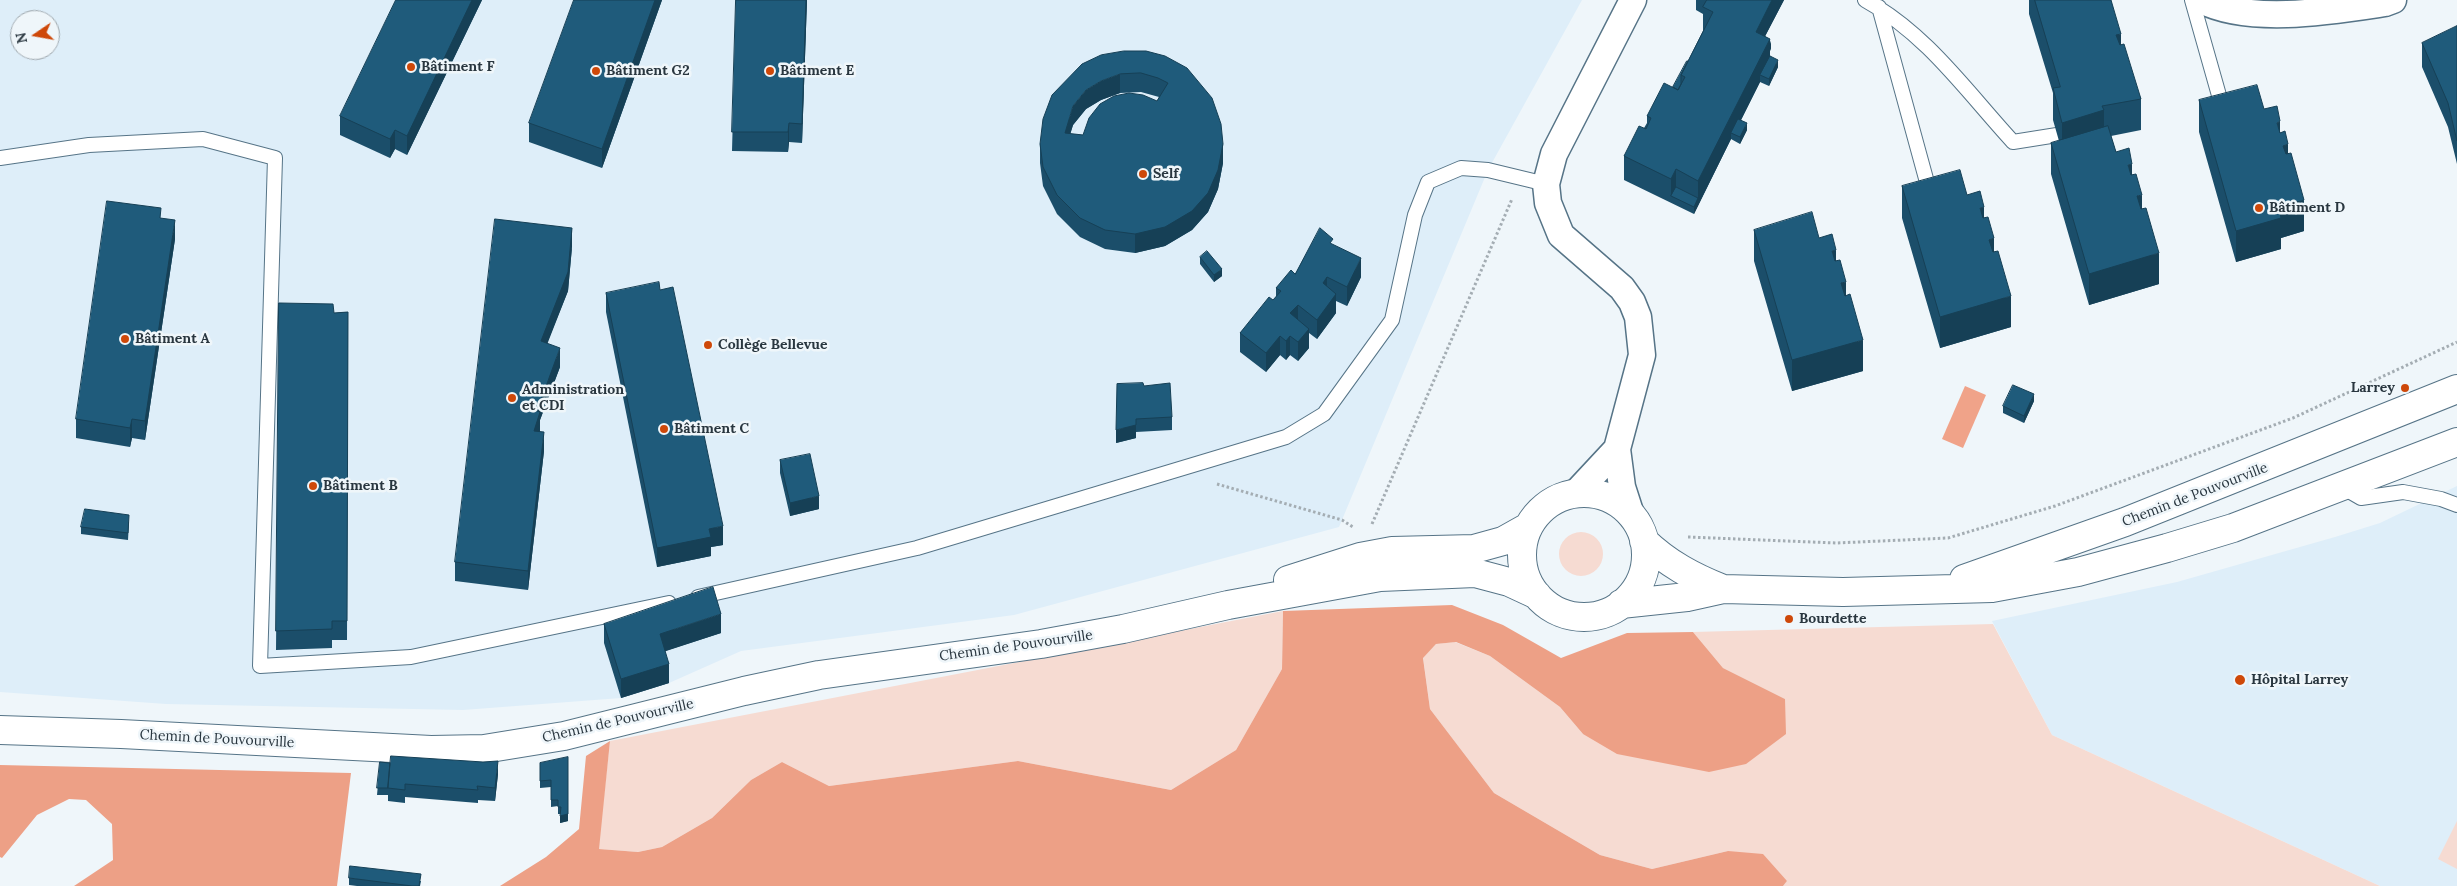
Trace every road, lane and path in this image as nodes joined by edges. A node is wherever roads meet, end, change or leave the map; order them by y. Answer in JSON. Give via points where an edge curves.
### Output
{"nodes":[{"id":1,"x":1633,"y":0,"type":"edge"},
{"id":2,"x":1865,"y":0,"type":"edge"},
{"id":3,"x":2192,"y":0,"type":"edge"},
{"id":4,"x":2201,"y":0,"type":"edge"},
{"id":5,"x":2393,"y":0,"type":"edge"},
{"id":6,"x":1879,"y":7,"type":"junction"},
{"id":7,"x":2227,"y":124,"type":"edge"},
{"id":8,"x":2058,"y":135,"type":"edge"},
{"id":9,"x":0,"y":158,"type":"edge"},
{"id":10,"x":1536,"y":182,"type":"junction"},
{"id":11,"x":1934,"y":208,"type":"edge"},
{"id":12,"x":2457,"y":342,"type":"edge"},
{"id":13,"x":2457,"y":389,"type":"edge"},
{"id":14,"x":2457,"y":402,"type":"edge"},
{"id":15,"x":2457,"y":442,"type":"edge"},
{"id":16,"x":1617,"y":448,"type":"junction"},
{"id":17,"x":1175,"y":472,"type":"junction"},
{"id":18,"x":2342,"y":487,"type":"junction"},
{"id":19,"x":1576,"y":493,"type":"junction"},
{"id":20,"x":2457,"y":505,"type":"edge"},
{"id":21,"x":1632,"y":515,"type":"junction"},
{"id":22,"x":1528,"y":527,"type":"junction"},
{"id":23,"x":1680,"y":536,"type":"dead end"},
{"id":24,"x":1644,"y":541,"type":"junction"},
{"id":25,"x":1363,"y":547,"type":"junction"},
{"id":26,"x":1723,"y":589,"type":"junction"},
{"id":27,"x":1929,"y":590,"type":"junction"},
{"id":28,"x":1537,"y":595,"type":"junction"},
{"id":29,"x":1620,"y":604,"type":"junction"},
{"id":30,"x":1228,"y":605,"type":"junction"},
{"id":31,"x":0,"y":730,"type":"edge"}],
"edges":[{"from":1,"to":10,"type":"street","via":[[1554,154]]},
{"from":2,"to":6,"type":"lane"},
{"from":3,"to":7,"type":"lane"},
{"from":4,"to":5,"type":"street","via":[[2245,12],[2308,14],[2385,4]]},
{"from":6,"to":8,"type":"lane","via":[[1935,52],[2013,142]]},
{"from":6,"to":11,"type":"lane"},
{"from":9,"to":17,"type":"lane","via":[[89,145],[202,140],[275,158],[260,666],[411,658],[598,619],[917,548]]},
{"from":10,"to":16,"type":"street","via":[[1560,235],[1622,288],[1638,318],[1642,355]]},
{"from":10,"to":17,"type":"lane","via":[[1488,170],[1461,168],[1428,182],[1415,215],[1392,320],[1324,414],[1269,444]]},
{"from":10,"to":25,"type":"path","via":[[1509,204]]},
{"from":12,"to":23,"type":"path","via":[[2293,418],[2055,506],[1948,538],[1836,543]]},
{"from":13,"to":14,"type":"lane"},
{"from":13,"to":27,"type":"street","name":"Chemin de Pouvourville","via":[[2125,522]]},
{"from":15,"to":18,"type":"street","name":"Chemin de Pouvourville"},
{"from":16,"to":19,"type":"street"},
{"from":16,"to":21,"type":"street","via":[[1622,487]]},
{"from":17,"to":25,"type":"path","via":[[1342,520]]},
{"from":18,"to":20,"type":"lane","via":[[2361,498],[2404,492]]},
{"from":18,"to":27,"type":"street","name":"Chemin de Pouvourville","via":[[2233,528],[2078,572],[1992,588]]},
{"from":19,"to":21,"type":"street","name":"Chemin de Pouvourville","via":[[1606,497]]},
{"from":19,"to":22,"type":"street","name":"Chemin de Pouvourville","via":[[1548,504]]},
{"from":21,"to":24,"type":"street","name":"Chemin de Pouvourville"},
{"from":22,"to":25,"type":"street","name":"Chemin de Pouvourville","via":[[1503,541],[1474,549],[1392,551]]},
{"from":22,"to":28,"type":"street","name":"Chemin de Pouvourville","via":[[1522,555],[1524,570]]},
{"from":24,"to":26,"type":"street","name":"Chemin de Pouvourville","via":[[1661,558]]},
{"from":24,"to":29,"type":"street","name":"Chemin de Pouvourville","via":[[1639,583]]},
{"from":25,"to":30,"type":"street","name":"Chemin de Pouvourville"},
{"from":26,"to":27,"type":"street","name":"Chemin de Pouvourville"},
{"from":26,"to":29,"type":"street","name":"Chemin de Pouvourville","via":[[1687,597]]},
{"from":28,"to":29,"type":"street","name":"Chemin de Pouvourville","via":[[1562,613],[1582,617],[1602,614]]},
{"from":28,"to":30,"type":"street","name":"Chemin de Pouvourville","via":[[1509,582],[1475,573],[1426,574],[1380,577]]},
{"from":30,"to":31,"type":"street","name":"Chemin de Pouvourville","via":[[1041,644],[819,674],[564,736],[484,749],[431,750]]}]}
